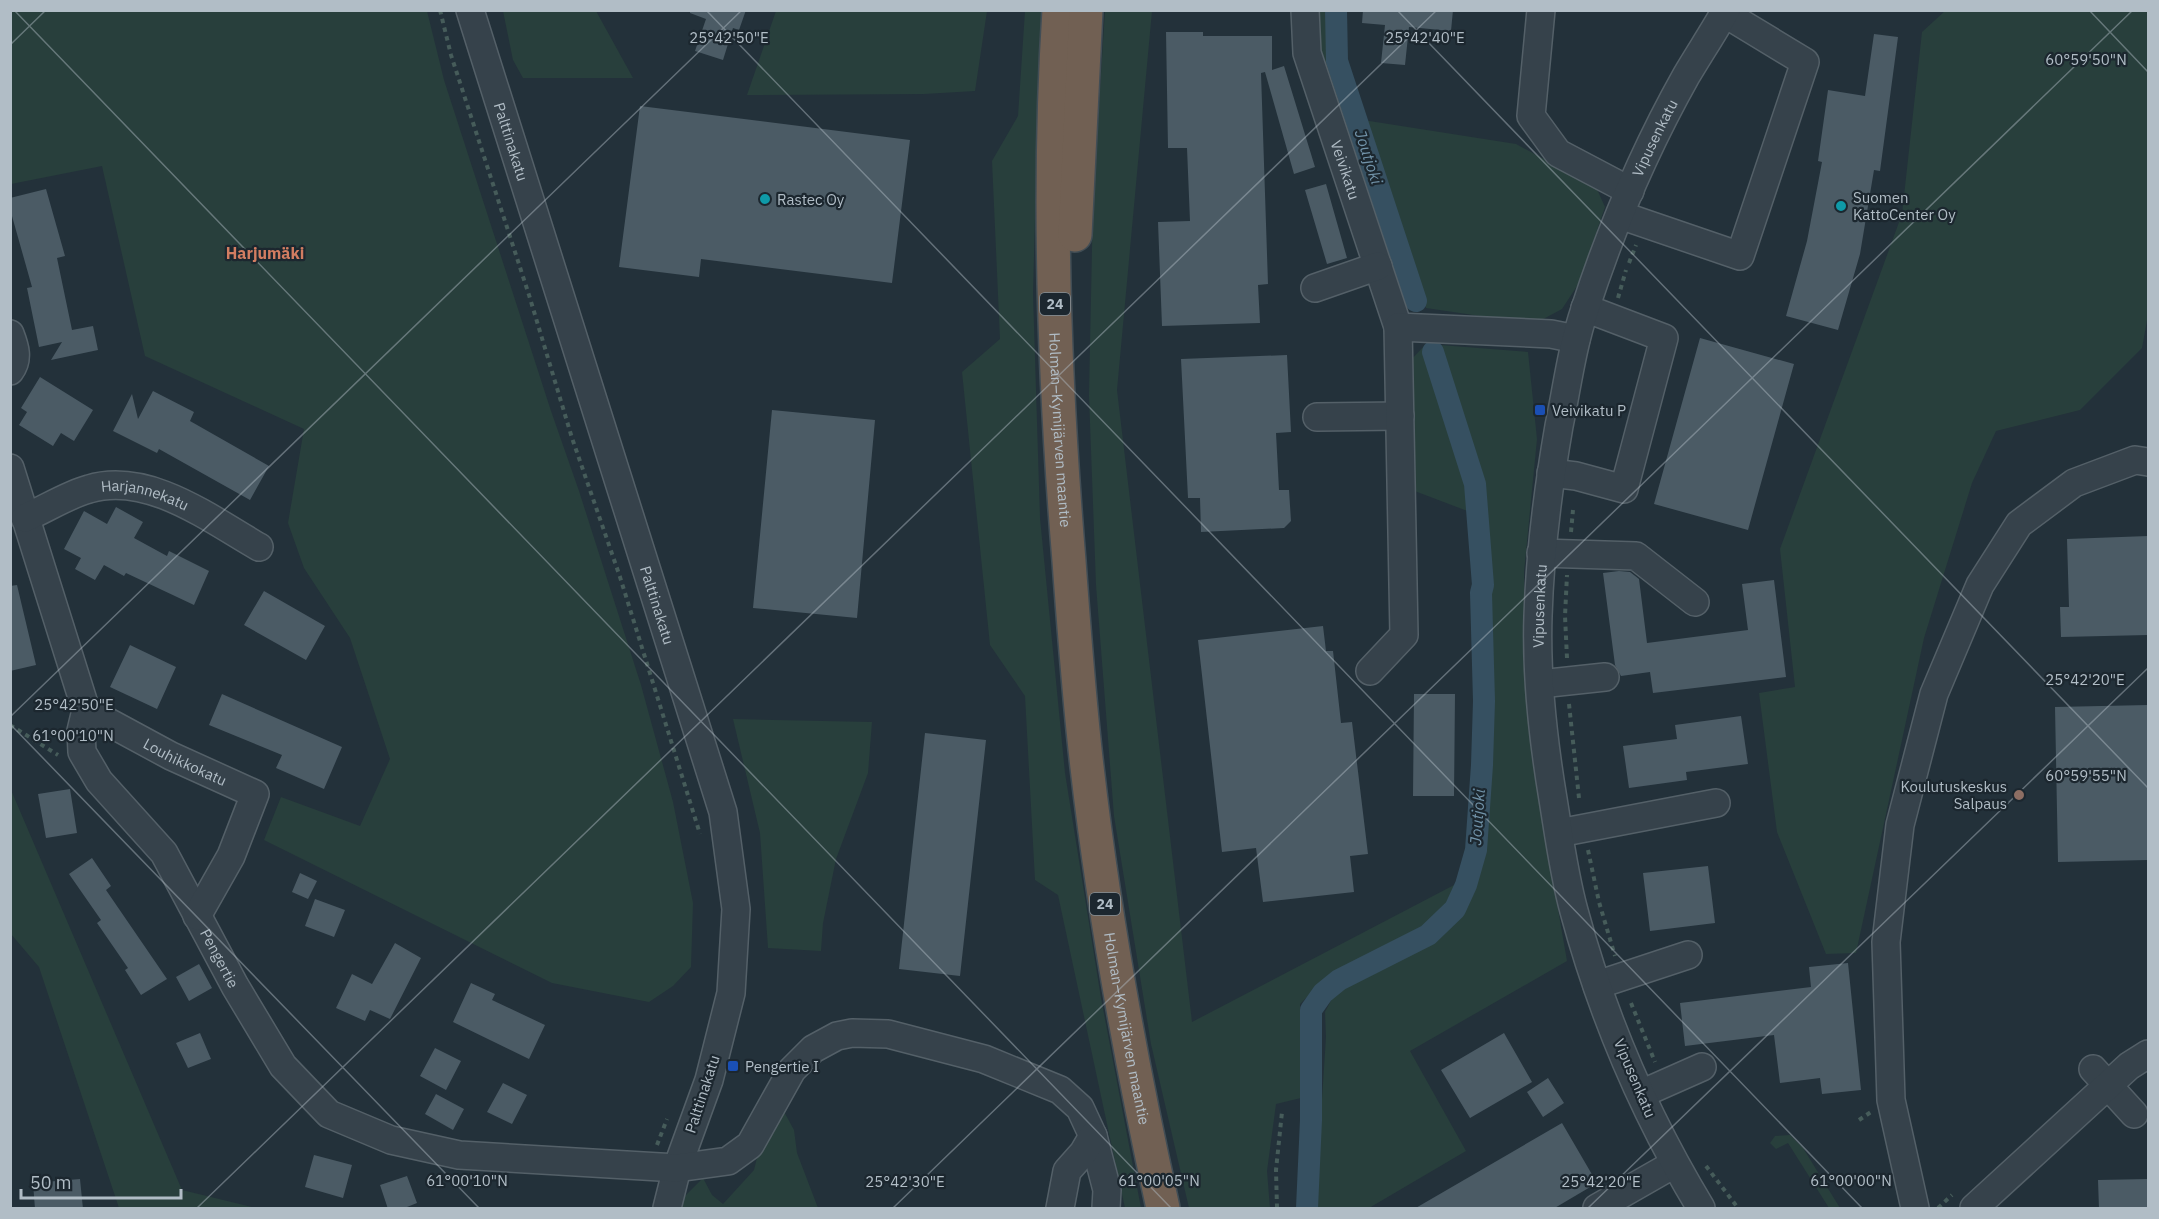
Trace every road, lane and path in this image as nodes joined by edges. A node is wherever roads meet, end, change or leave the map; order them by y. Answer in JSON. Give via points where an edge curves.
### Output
{"nodes":[{"id":1,"x":440,"y":10,"type":"edge"},
{"id":2,"x":470,"y":10,"type":"edge"},
{"id":3,"x":1059,"y":10,"type":"edge"},
{"id":4,"x":1086,"y":10,"type":"edge"},
{"id":5,"x":1305,"y":10,"type":"edge"},
{"id":6,"x":1541,"y":10,"type":"edge"},
{"id":7,"x":1721,"y":13,"type":"edge"},
{"id":8,"x":1631,"y":210,"type":"junction"},
{"id":9,"x":1378,"y":266,"type":"junction"},
{"id":10,"x":1315,"y":288,"type":"dead end"},
{"id":11,"x":1585,"y":308,"type":"junction"},
{"id":12,"x":1612,"y":318,"type":"junction"},
{"id":13,"x":1398,"y":327,"type":"junction"},
{"id":14,"x":10,"y":334,"type":"edge"},
{"id":15,"x":1576,"y":339,"type":"junction"},
{"id":16,"x":10,"y":371,"type":"edge"},
{"id":17,"x":1400,"y":416,"type":"junction"},
{"id":18,"x":1317,"y":417,"type":"dead end"},
{"id":19,"x":2144,"y":458,"type":"edge"},
{"id":20,"x":10,"y":468,"type":"edge"},
{"id":21,"x":1563,"y":475,"type":"junction"},
{"id":22,"x":26,"y":518,"type":"junction"},
{"id":23,"x":259,"y":547,"type":"dead end"},
{"id":24,"x":1541,"y":553,"type":"junction"},
{"id":25,"x":1568,"y":554,"type":"junction"},
{"id":26,"x":1072,"y":596,"type":"junction"},
{"id":27,"x":1695,"y":602,"type":"dead end"},
{"id":28,"x":1370,"y":671,"type":"dead end"},
{"id":29,"x":1605,"y":677,"type":"dead end"},
{"id":30,"x":1568,"y":681,"type":"junction"},
{"id":31,"x":1540,"y":684,"type":"junction"},
{"id":32,"x":86,"y":710,"type":"junction"},
{"id":33,"x":10,"y":725,"type":"edge"},
{"id":34,"x":89,"y":764,"type":"junction"},
{"id":35,"x":1716,"y":803,"type":"dead end"},
{"id":36,"x":1571,"y":830,"type":"junction"},
{"id":37,"x":701,"y":841,"type":"dead end"},
{"id":38,"x":197,"y":916,"type":"junction"},
{"id":39,"x":1688,"y":955,"type":"dead end"},
{"id":40,"x":1609,"y":981,"type":"junction"},
{"id":41,"x":2148,"y":1054,"type":"edge"},
{"id":42,"x":1702,"y":1067,"type":"dead end"},
{"id":43,"x":2101,"y":1077,"type":"junction"},
{"id":44,"x":1653,"y":1089,"type":"junction"},
{"id":45,"x":670,"y":1111,"type":"dead end"},
{"id":46,"x":1282,"y":1112,"type":"dead end"},
{"id":47,"x":2134,"y":1114,"type":"dead end"},
{"id":48,"x":1093,"y":1136,"type":"junction"},
{"id":49,"x":1703,"y":1161,"type":"dead end"},
{"id":50,"x":1674,"y":1164,"type":"junction"},
{"id":51,"x":648,"y":1167,"type":"junction"},
{"id":52,"x":677,"y":1168,"type":"junction"},
{"id":53,"x":667,"y":1209,"type":"edge"},
{"id":54,"x":1060,"y":1209,"type":"edge"},
{"id":55,"x":1106,"y":1209,"type":"edge"},
{"id":56,"x":1163,"y":1209,"type":"edge"},
{"id":57,"x":1277,"y":1209,"type":"edge"},
{"id":58,"x":1597,"y":1209,"type":"edge"},
{"id":59,"x":1701,"y":1209,"type":"edge"},
{"id":60,"x":1738,"y":1209,"type":"edge"},
{"id":61,"x":1915,"y":1209,"type":"edge"},
{"id":62,"x":1974,"y":1209,"type":"edge"}],
"edges":[{"from":1,"to":37,"type":"path"},
{"from":2,"to":52,"type":"street","name":"Palttinakatu","via":[[723,812],[736,909],[731,993],[709,1080]]},
{"from":3,"to":26,"type":"highway","name":"Holman–Kymijärven maantie","number":"24","via":[[1053,146],[1056,330],[1061,469]]},
{"from":4,"to":26,"type":"highway","name":"Holman–Kymijärven maantie","number":"24","via":[[1075,228]]},
{"from":5,"to":9,"type":"street","name":"Veivikatu","via":[[1307,53]]},
{"from":6,"to":8,"type":"street","via":[[1531,116],[1558,153]]},
{"from":7,"to":8,"type":"street","name":"Vipusenkatu","via":[[1686,77]]},
{"from":7,"to":8,"type":"street","via":[[1804,62],[1740,256]]},
{"from":8,"to":11,"type":"street","name":"Vipusenkatu"},
{"from":8,"to":12,"type":"path","via":[[1626,270]]},
{"from":9,"to":10,"type":"street"},
{"from":9,"to":13,"type":"street","name":"Veivikatu"},
{"from":11,"to":12,"type":"street"},
{"from":11,"to":15,"type":"street","name":"Vipusenkatu"},
{"from":12,"to":21,"type":"street","via":[[1664,339],[1624,489]]},
{"from":13,"to":15,"type":"street","via":[[1551,334]]},
{"from":13,"to":17,"type":"street","name":"Veivikatu"},
{"from":14,"to":16,"type":"street","via":[[16,350],[15,366]]},
{"from":15,"to":21,"type":"street","name":"Vipusenkatu"},
{"from":17,"to":18,"type":"street"},
{"from":17,"to":28,"type":"street","name":"Veivikatu","via":[[1404,635]]},
{"from":19,"to":61,"type":"street","via":[[2074,483],[2019,524],[1980,585],[1934,694],[1900,825],[1886,942],[1891,1100]]},
{"from":20,"to":22,"type":"street","name":"Pengertie"},
{"from":21,"to":24,"type":"street","name":"Vipusenkatu"},
{"from":21,"to":25,"type":"path"},
{"from":22,"to":23,"type":"street","name":"Harjannekatu","via":[[89,489],[123,483],[167,495]]},
{"from":22,"to":32,"type":"street","name":"Pengertie"},
{"from":24,"to":25,"type":"street"},
{"from":24,"to":31,"type":"street","name":"Vipusenkatu"},
{"from":25,"to":27,"type":"street","via":[[1636,556]]},
{"from":25,"to":30,"type":"path"},
{"from":26,"to":56,"type":"highway","name":"Holman–Kymijärven maantie","number":"24","via":[[1101,879]]},
{"from":29,"to":30,"type":"street"},
{"from":30,"to":31,"type":"street"},
{"from":30,"to":36,"type":"path"},
{"from":31,"to":36,"type":"street","name":"Vipusenkatu","via":[[1546,758]]},
{"from":32,"to":34,"type":"street","name":"Pengertie","via":[[82,752]]},
{"from":32,"to":38,"type":"street","name":"Louhikkokatu","via":[[171,756],[255,794],[231,856]]},
{"from":33,"to":34,"type":"path","via":[[67,760]]},
{"from":34,"to":38,"type":"street","name":"Pengertie","via":[[99,782],[164,853]]},
{"from":35,"to":36,"type":"street"},
{"from":36,"to":40,"type":"path","via":[[1599,902]]},
{"from":36,"to":40,"type":"street","name":"Vipusenkatu","via":[[1574,910]]},
{"from":38,"to":51,"type":"street","name":"Pengertie","via":[[283,1066],[329,1114],[391,1140],[459,1155]]},
{"from":39,"to":40,"type":"street"},
{"from":40,"to":44,"type":"street","name":"Vipusenkatu"},
{"from":40,"to":44,"type":"path"},
{"from":41,"to":43,"type":"street"},
{"from":42,"to":44,"type":"street"},
{"from":43,"to":47,"type":"street"},
{"from":43,"to":62,"type":"street"},
{"from":44,"to":50,"type":"street","name":"Vipusenkatu"},
{"from":45,"to":51,"type":"path"},
{"from":46,"to":57,"type":"path","via":[[1276,1170]]},
{"from":48,"to":52,"type":"street","name":"Pengertie","via":[[1080,1108],[1060,1090],[1040,1080],[984,1059],[888,1034],[852,1033],[813,1049],[792,1070],[750,1145],[728,1161]]},
{"from":48,"to":54,"type":"street","via":[[1067,1171]]},
{"from":48,"to":55,"type":"street","name":"Pengertie","via":[[1107,1190]]},
{"from":49,"to":60,"type":"path"},
{"from":50,"to":58,"type":"street"},
{"from":50,"to":59,"type":"street","name":"Vipusenkatu"},
{"from":51,"to":52,"type":"street","name":"Pengertie"},
{"from":52,"to":53,"type":"street","name":"Palttinakatu"}]}
